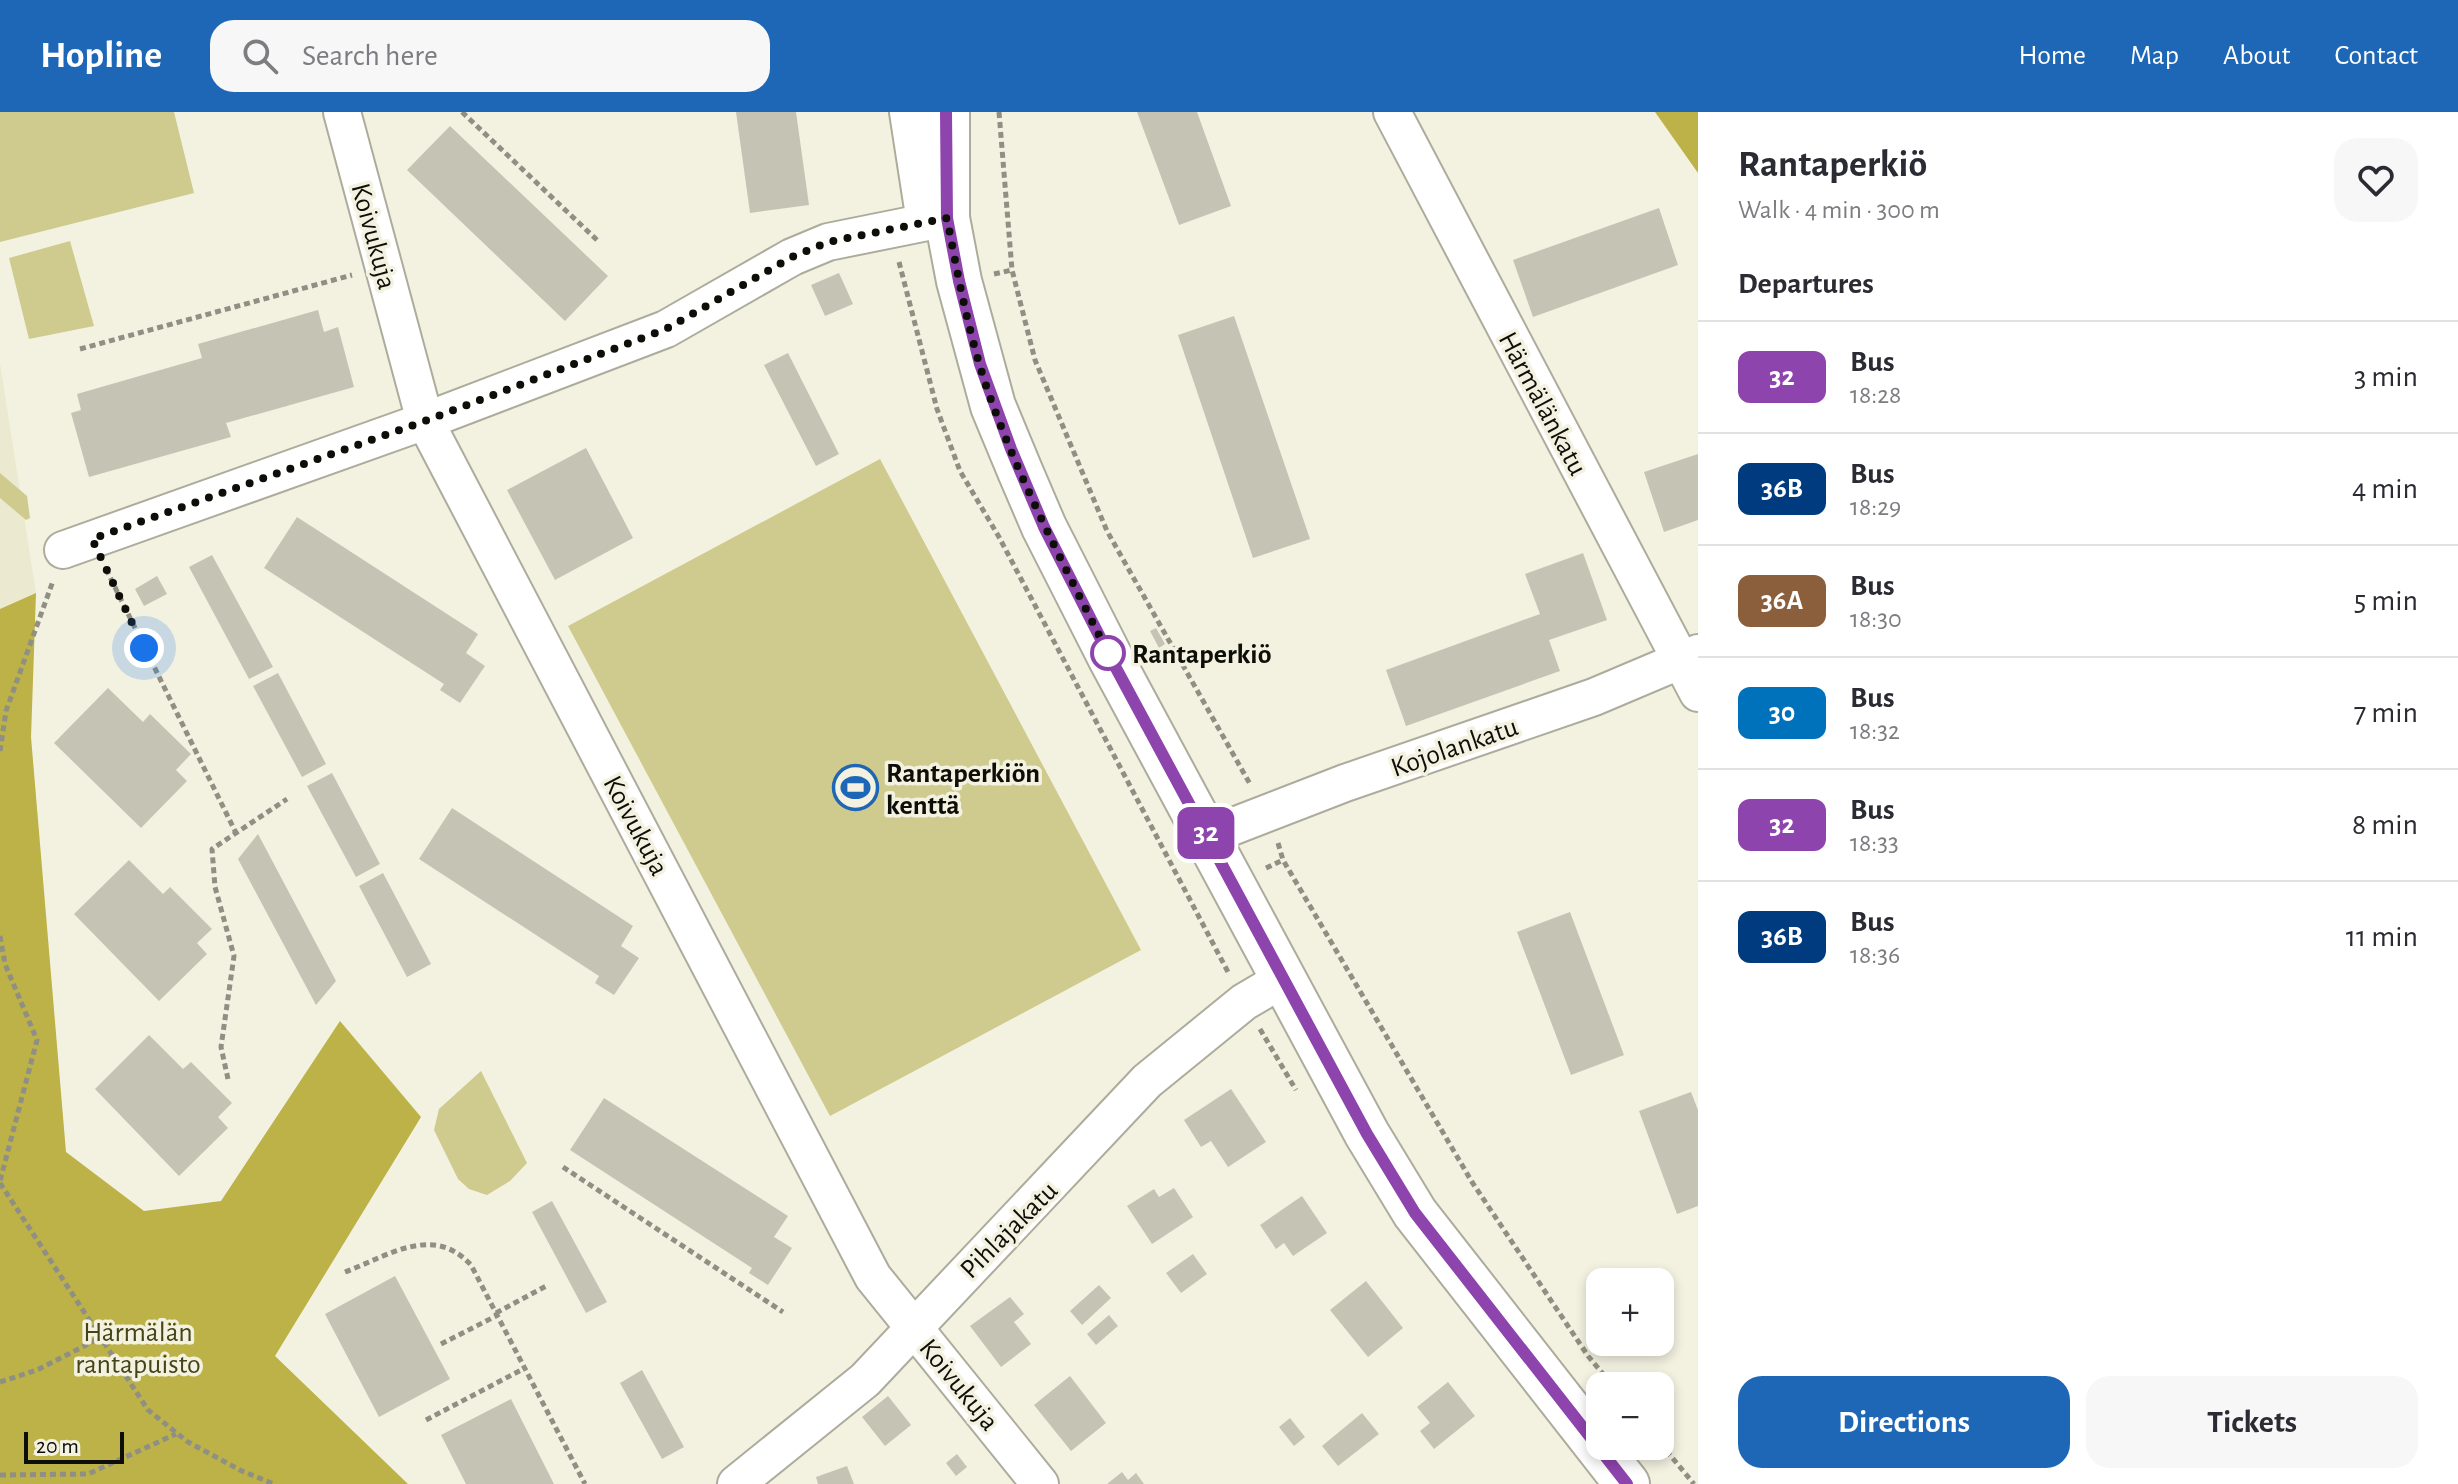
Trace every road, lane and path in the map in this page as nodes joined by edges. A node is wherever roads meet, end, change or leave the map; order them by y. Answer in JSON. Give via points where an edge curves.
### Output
{"nodes":[{"id":1,"x":342,"y":112,"type":"edge"},
{"id":2,"x":462,"y":112,"type":"edge"},
{"id":3,"x":908,"y":112,"type":"edge"},
{"id":4,"x":947,"y":112,"type":"edge"},
{"id":5,"x":999,"y":112,"type":"edge"},
{"id":6,"x":1392,"y":112,"type":"edge"},
{"id":7,"x":936,"y":220,"type":"junction"},
{"id":8,"x":597,"y":240,"type":"dead end"},
{"id":9,"x":384,"y":267,"type":"junction"},
{"id":10,"x":80,"y":349,"type":"dead end"},
{"id":11,"x":425,"y":421,"type":"junction"},
{"id":12,"x":77,"y":544,"type":"junction"},
{"id":13,"x":1689,"y":657,"type":"edge"},
{"id":14,"x":1698,"y":693,"type":"edge"},
{"id":15,"x":3,"y":711,"type":"edge"},
{"id":16,"x":0,"y":751,"type":"edge"},
{"id":17,"x":287,"y":799,"type":"dead end"},
{"id":18,"x":1267,"y":813,"type":"junction"},
{"id":19,"x":236,"y":833,"type":"junction"},
{"id":20,"x":1208,"y":836,"type":"junction"},
{"id":21,"x":0,"y":936,"type":"edge"},
{"id":22,"x":1283,"y":979,"type":"junction"},
{"id":23,"x":228,"y":1079,"type":"dead end"},
{"id":24,"x":563,"y":1167,"type":"dead end"},
{"id":25,"x":0,"y":1182,"type":"edge"},
{"id":26,"x":345,"y":1272,"type":"dead end"},
{"id":27,"x":548,"y":1285,"type":"dead end"},
{"id":28,"x":783,"y":1312,"type":"dead end"},
{"id":29,"x":497,"y":1314,"type":"junction"},
{"id":30,"x":915,"y":1329,"type":"junction"},
{"id":31,"x":100,"y":1338,"type":"junction"},
{"id":32,"x":441,"y":1344,"type":"dead end"},
{"id":33,"x":525,"y":1368,"type":"junction"},
{"id":34,"x":1601,"y":1372,"type":"edge"},
{"id":35,"x":0,"y":1382,"type":"edge"},
{"id":36,"x":426,"y":1420,"type":"dead end"},
{"id":37,"x":176,"y":1434,"type":"junction"},
{"id":38,"x":1674,"y":1460,"type":"edge"},
{"id":39,"x":0,"y":1475,"type":"edge"},
{"id":40,"x":274,"y":1484,"type":"edge"},
{"id":41,"x":585,"y":1484,"type":"edge"},
{"id":42,"x":736,"y":1484,"type":"edge"},
{"id":43,"x":1040,"y":1484,"type":"edge"},
{"id":44,"x":1627,"y":1484,"type":"edge"},
{"id":45,"x":1694,"y":1484,"type":"edge"}],
"edges":[{"from":1,"to":9,"type":"street","name":"Koivukuja"},
{"from":2,"to":8,"type":"path"},
{"from":3,"to":7,"type":"street"},
{"from":4,"to":7,"type":"street"},
{"from":5,"to":18,"type":"path","via":[[1012,270],[1035,360],[1107,531]]},
{"from":6,"to":13,"type":"street","name":"Härmälänkatu"},
{"from":7,"to":11,"type":"street","via":[[828,242],[666,329]]},
{"from":7,"to":20,"type":"street","via":[[993,406],[1044,527]]},
{"from":9,"to":10,"type":"path"},
{"from":9,"to":11,"type":"street","name":"Koivukuja"},
{"from":11,"to":12,"type":"street"},
{"from":11,"to":30,"type":"street","name":"Koivukuja","via":[[873,1277]]},
{"from":12,"to":15,"type":"path"},
{"from":12,"to":19,"type":"path"},
{"from":13,"to":14,"type":"street","name":"Härmälänkatu"},
{"from":13,"to":18,"type":"street","name":"Kojolankatu","via":[[1594,697]]},
{"from":15,"to":16,"type":"path"},
{"from":17,"to":19,"type":"path"},
{"from":18,"to":20,"type":"street","name":"Kojolankatu"},
{"from":18,"to":34,"type":"path","via":[[1283,860],[1472,1182]]},
{"from":19,"to":23,"type":"path","via":[[212,849],[215,887],[234,956],[221,1047]]},
{"from":20,"to":22,"type":"street"},
{"from":21,"to":25,"type":"path","via":[[5,964],[37,1040]]},
{"from":22,"to":30,"type":"street","name":"Pihlajakatu","via":[[1244,1002],[1147,1081]]},
{"from":22,"to":44,"type":"street","via":[[1415,1213]]},
{"from":24,"to":28,"type":"path"},
{"from":25,"to":31,"type":"path"},
{"from":26,"to":29,"type":"path","via":[[426,1242],[443,1244],[471,1265]]},
{"from":27,"to":29,"type":"path"},
{"from":29,"to":32,"type":"path"},
{"from":29,"to":33,"type":"path"},
{"from":30,"to":42,"type":"street","name":"Pihlajakatu","via":[[865,1380]]},
{"from":30,"to":43,"type":"street","name":"Koivukuja"},
{"from":31,"to":35,"type":"path"},
{"from":31,"to":37,"type":"path","via":[[136,1397]]},
{"from":33,"to":36,"type":"path"},
{"from":33,"to":41,"type":"path"},
{"from":37,"to":39,"type":"path","via":[[88,1474]]},
{"from":37,"to":40,"type":"path"},
{"from":38,"to":45,"type":"path"}]}
